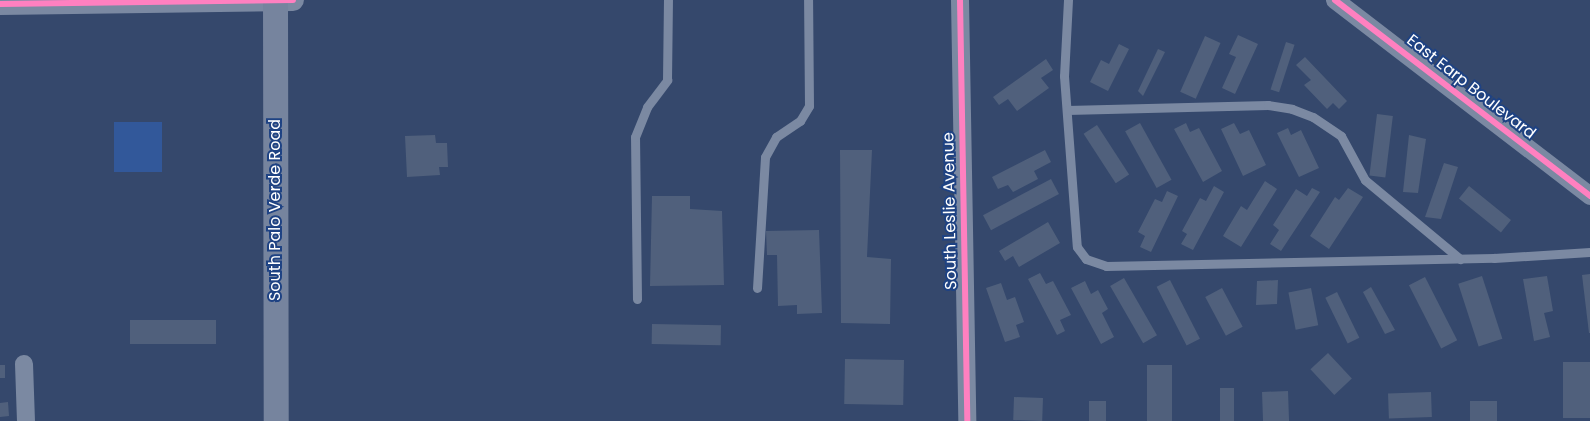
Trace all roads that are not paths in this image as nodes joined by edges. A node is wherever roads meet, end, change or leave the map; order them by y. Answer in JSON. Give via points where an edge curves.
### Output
{"nodes":[{"id":1,"x":275,"y":0,"type":"edge"},
{"id":2,"x":294,"y":0,"type":"edge"},
{"id":3,"x":668,"y":0,"type":"edge"},
{"id":4,"x":808,"y":0,"type":"edge"},
{"id":5,"x":960,"y":0,"type":"edge"},
{"id":6,"x":1068,"y":0,"type":"edge"},
{"id":7,"x":1335,"y":0,"type":"edge"},
{"id":8,"x":0,"y":4,"type":"edge"},
{"id":9,"x":1067,"y":110,"type":"junction"},
{"id":10,"x":1590,"y":196,"type":"edge"},
{"id":11,"x":1590,"y":252,"type":"edge"},
{"id":12,"x":1460,"y":259,"type":"junction"},
{"id":13,"x":757,"y":288,"type":"dead end"},
{"id":14,"x":637,"y":299,"type":"dead end"},
{"id":15,"x":24,"y":364,"type":"dead end"},
{"id":16,"x":26,"y":421,"type":"edge"},
{"id":17,"x":276,"y":421,"type":"edge"},
{"id":18,"x":967,"y":421,"type":"edge"}],
"edges":[{"from":1,"to":2,"type":"street"},
{"from":1,"to":8,"type":"street"},
{"from":1,"to":17,"type":"main road","name":"South Palo Verde Road"},
{"from":3,"to":14,"type":"lane","via":[[667,80],[647,106],[636,137]]},
{"from":4,"to":13,"type":"lane","via":[[809,106],[800,120],[776,137],[765,157]]},
{"from":5,"to":18,"type":"street","name":"South Leslie Avenue"},
{"from":6,"to":9,"type":"lane","via":[[1064,76]]},
{"from":7,"to":10,"type":"street","name":"East Earp Boulevard"},
{"from":9,"to":12,"type":"lane","via":[[1268,105],[1292,109],[1312,117],[1341,136],[1365,180]]},
{"from":9,"to":12,"type":"lane","via":[[1077,247],[1086,259],[1106,266]]},
{"from":11,"to":12,"type":"lane"},
{"from":15,"to":16,"type":"street"}]}
